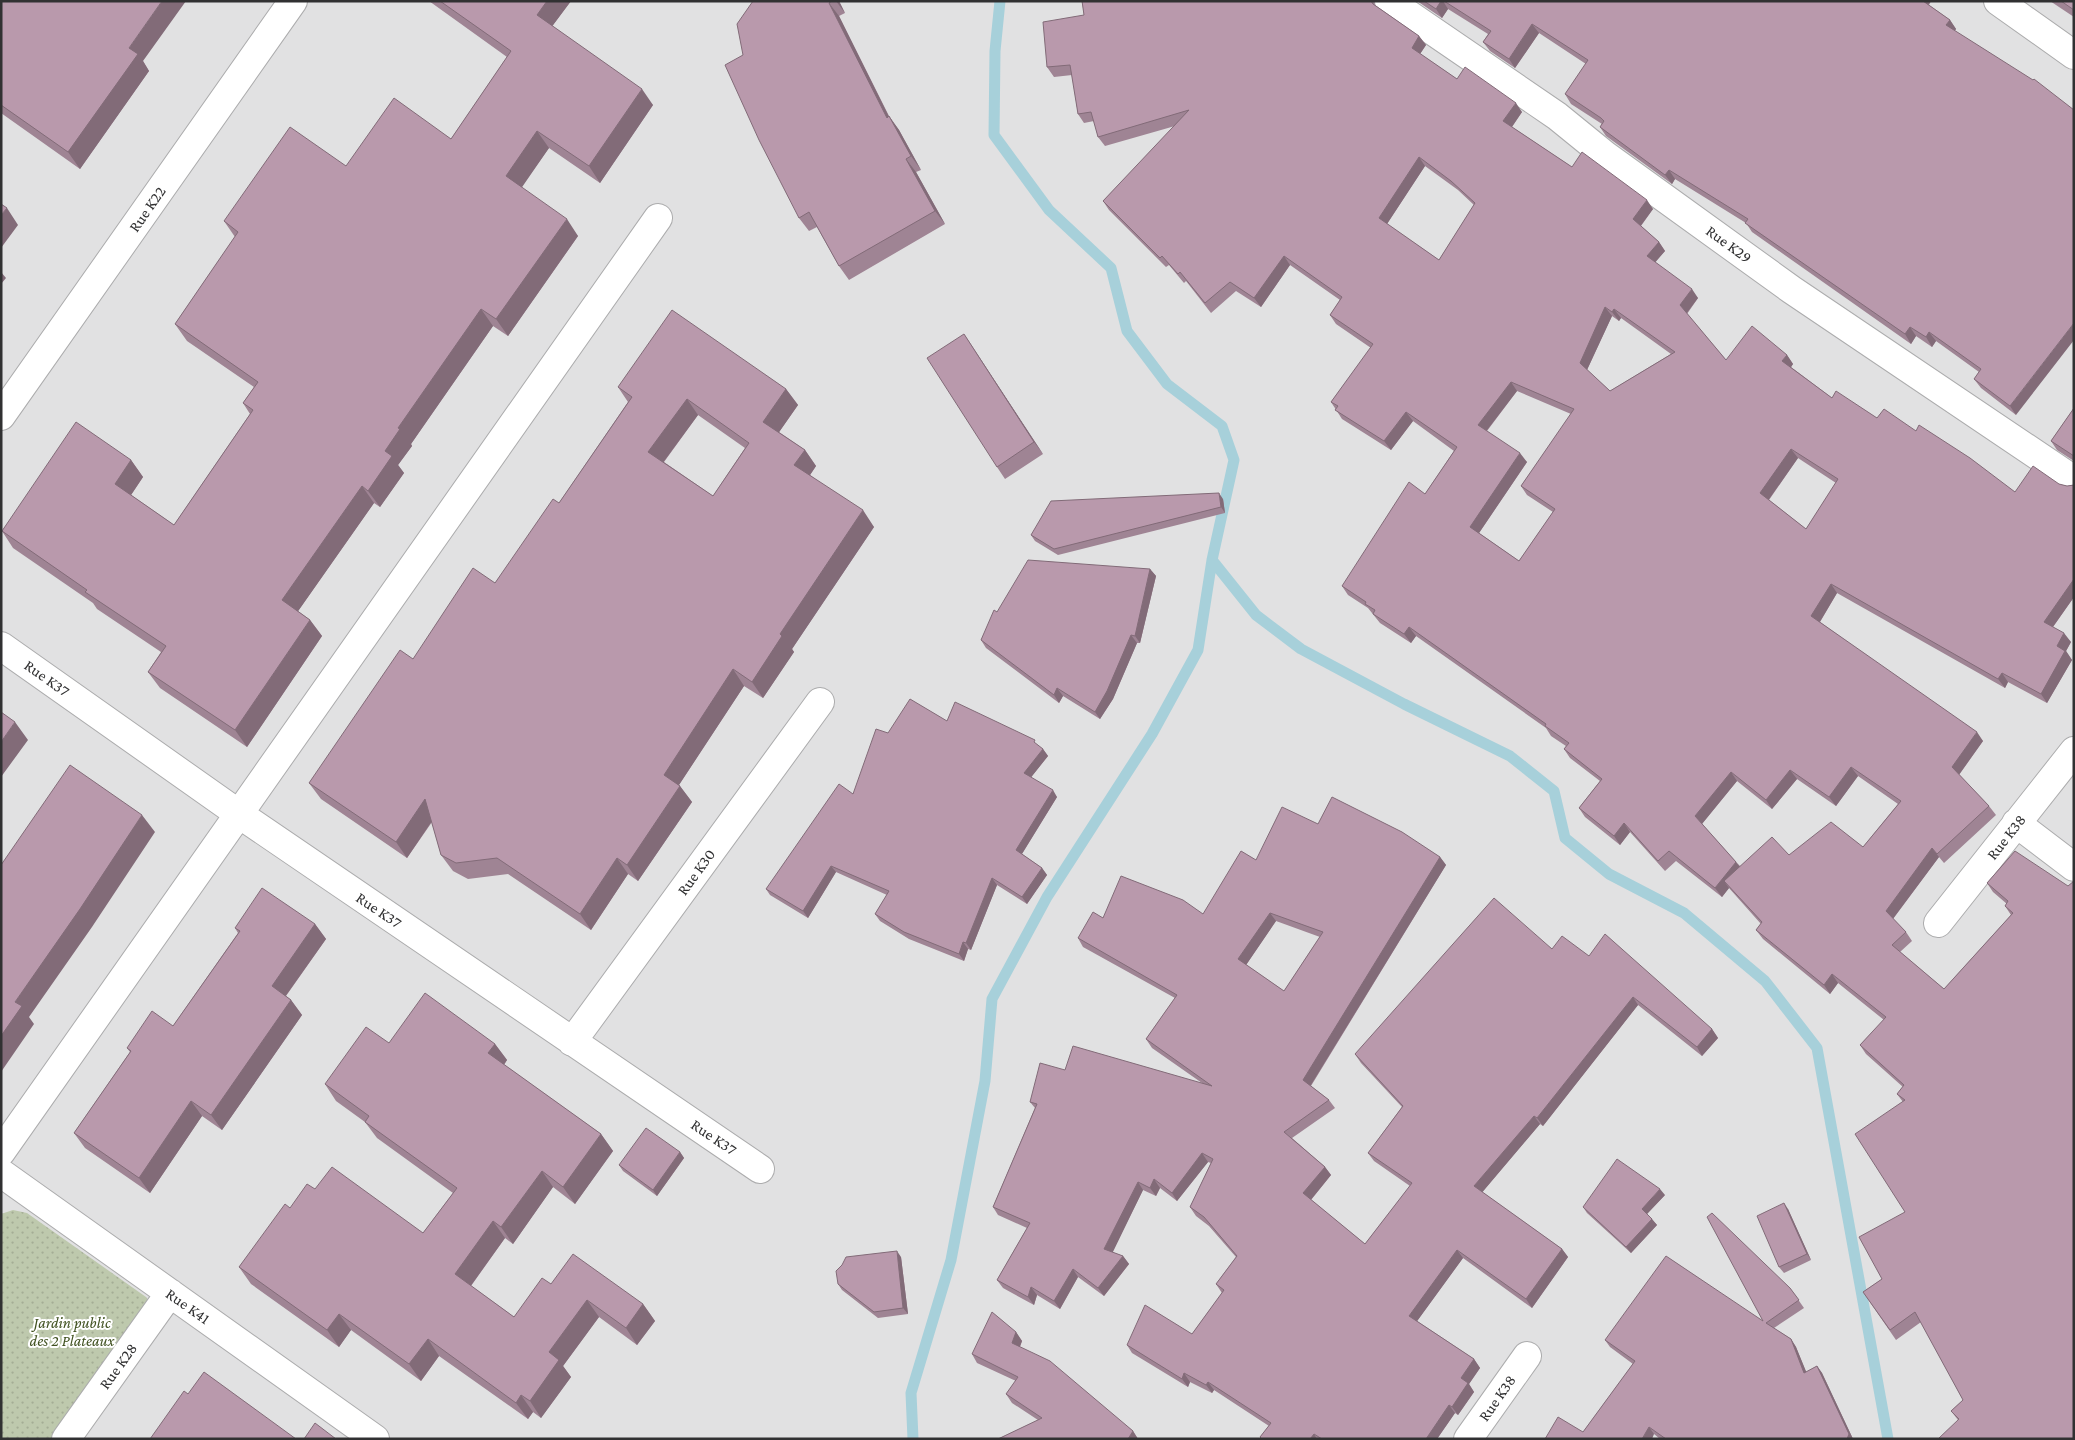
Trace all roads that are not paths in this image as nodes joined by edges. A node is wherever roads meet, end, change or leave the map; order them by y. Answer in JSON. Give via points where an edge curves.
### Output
{"nodes":[{"id":1,"x":293,"y":1,"type":"edge"},
{"id":2,"x":1389,"y":1,"type":"edge"},
{"id":3,"x":1998,"y":1,"type":"edge"},
{"id":4,"x":2074,"y":55,"type":"edge"},
{"id":5,"x":658,"y":218,"type":"dead end"},
{"id":6,"x":1,"y":416,"type":"edge"},
{"id":7,"x":2074,"y":480,"type":"edge"},
{"id":8,"x":1,"y":646,"type":"edge"},
{"id":9,"x":820,"y":702,"type":"dead end"},
{"id":10,"x":2074,"y":750,"type":"edge"},
{"id":11,"x":239,"y":814,"type":"junction"},
{"id":12,"x":2016,"y":823,"type":"junction"},
{"id":13,"x":2074,"y":867,"type":"edge"},
{"id":14,"x":1938,"y":923,"type":"dead end"},
{"id":15,"x":572,"y":1042,"type":"junction"},
{"id":16,"x":1,"y":1152,"type":"edge"},
{"id":17,"x":760,"y":1169,"type":"dead end"},
{"id":18,"x":1,"y":1173,"type":"edge"},
{"id":19,"x":170,"y":1293,"type":"junction"},
{"id":20,"x":1526,"y":1356,"type":"dead end"},
{"id":21,"x":66,"y":1439,"type":"edge"},
{"id":22,"x":375,"y":1439,"type":"edge"},
{"id":23,"x":1468,"y":1439,"type":"edge"}],
"edges":[{"from":1,"to":6,"type":"street","name":"Rue K22"},
{"from":2,"to":7,"type":"street","name":"Rue K29","via":[[1557,116],[1605,155],[1792,290]]},
{"from":3,"to":4,"type":"street"},
{"from":5,"to":11,"type":"street"},
{"from":8,"to":11,"type":"street","name":"Rue K37"},
{"from":9,"to":15,"type":"street","name":"Rue K30"},
{"from":10,"to":12,"type":"street","name":"Rue K38"},
{"from":11,"to":15,"type":"street","name":"Rue K37"},
{"from":11,"to":16,"type":"street"},
{"from":12,"to":13,"type":"street"},
{"from":12,"to":14,"type":"street","name":"Rue K38"},
{"from":15,"to":17,"type":"street","name":"Rue K37"},
{"from":18,"to":19,"type":"street","name":"Rue K41"},
{"from":19,"to":21,"type":"street","name":"Rue K28"},
{"from":19,"to":22,"type":"street","name":"Rue K41"},
{"from":20,"to":23,"type":"street","name":"Rue K38"}]}
